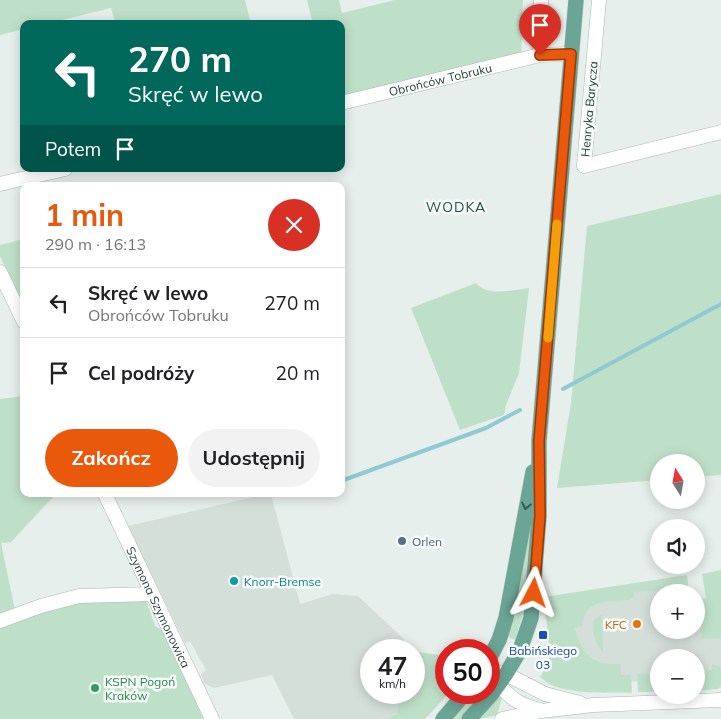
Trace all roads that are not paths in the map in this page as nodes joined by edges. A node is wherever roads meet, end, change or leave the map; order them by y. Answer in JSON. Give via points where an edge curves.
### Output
{"nodes":[{"id":1,"x":541,"y":0,"type":"edge"},
{"id":2,"x":576,"y":0,"type":"edge"},
{"id":3,"x":599,"y":0,"type":"edge"},
{"id":4,"x":571,"y":54,"type":"junction"},
{"id":5,"x":540,"y":55,"type":"junction"},
{"id":6,"x":345,"y":102,"type":"edge"},
{"id":7,"x":721,"y":132,"type":"edge"},
{"id":8,"x":52,"y":172,"type":"edge"},
{"id":9,"x":0,"y":184,"type":"edge"},
{"id":10,"x":0,"y":272,"type":"edge"},
{"id":11,"x":20,"y":314,"type":"edge"},
{"id":12,"x":539,"y":441,"type":"junction"},
{"id":13,"x":106,"y":497,"type":"edge"},
{"id":14,"x":152,"y":594,"type":"junction"},
{"id":15,"x":0,"y":621,"type":"edge"},
{"id":16,"x":499,"y":639,"type":"edge"},
{"id":17,"x":500,"y":675,"type":"edge"},
{"id":18,"x":500,"y":679,"type":"edge"},
{"id":19,"x":500,"y":682,"type":"edge"},
{"id":20,"x":721,"y":700,"type":"edge"},
{"id":21,"x":456,"y":704,"type":"edge"},
{"id":22,"x":480,"y":704,"type":"edge"},
{"id":23,"x":593,"y":705,"type":"junction"},
{"id":24,"x":541,"y":711,"type":"junction"},
{"id":25,"x":212,"y":719,"type":"edge"},
{"id":26,"x":443,"y":719,"type":"edge"},
{"id":27,"x":469,"y":719,"type":"edge"},
{"id":28,"x":502,"y":719,"type":"edge"}],
"edges":[{"from":1,"to":5,"type":"street"},
{"from":2,"to":4,"type":"main road"},
{"from":3,"to":7,"type":"street","name":"Henryka Barycza","via":[[584,166]]},
{"from":4,"to":5,"type":"street","name":"Obrońców Tobruku"},
{"from":4,"to":12,"type":"main road"},
{"from":5,"to":6,"type":"street","name":"Obrońców Tobruku"},
{"from":8,"to":9,"type":"street"},
{"from":10,"to":11,"type":"street"},
{"from":12,"to":16,"type":"main road","one_way":true},
{"from":12,"to":17,"type":"main road","via":[[540,516],[531,618],[520,650]]},
{"from":13,"to":14,"type":"street","name":"Szymona Szymonowica"},
{"from":14,"to":15,"type":"street","via":[[79,596]]},
{"from":14,"to":25,"type":"street","name":"Szymona Szymonowica"},
{"from":18,"to":23,"type":"street","via":[[565,700]]},
{"from":19,"to":24,"type":"street","via":[[505,693],[520,704]]},
{"from":20,"to":23,"type":"street"},
{"from":21,"to":26,"type":"main road"},
{"from":22,"to":27,"type":"main road"},
{"from":23,"to":24,"type":"street"},
{"from":24,"to":28,"type":"street"}]}
